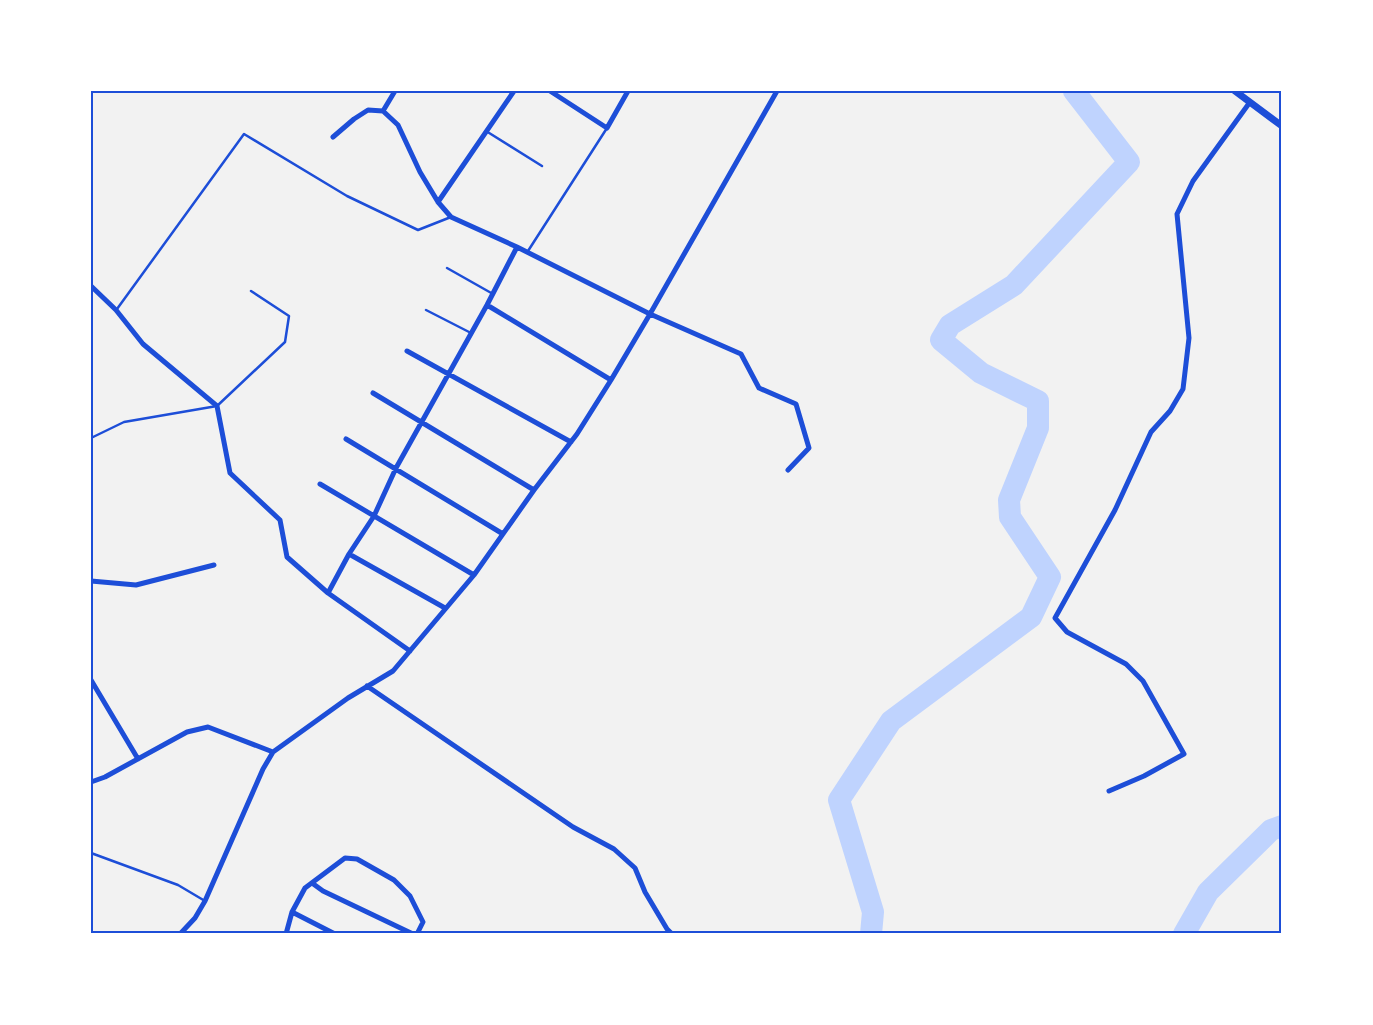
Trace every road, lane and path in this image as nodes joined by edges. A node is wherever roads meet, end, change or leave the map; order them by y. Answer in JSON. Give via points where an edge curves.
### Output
{"nodes":[{"id":1,"x":395,"y":91,"type":"edge"},
{"id":2,"x":514,"y":91,"type":"edge"},
{"id":3,"x":550,"y":91,"type":"edge"},
{"id":4,"x":628,"y":91,"type":"edge"},
{"id":5,"x":777,"y":91,"type":"edge"},
{"id":6,"x":1235,"y":91,"type":"edge"},
{"id":7,"x":1250,"y":102,"type":"junction"},
{"id":8,"x":383,"y":111,"type":"junction"},
{"id":9,"x":1282,"y":126,"type":"edge"},
{"id":10,"x":607,"y":128,"type":"junction"},
{"id":11,"x":486,"y":131,"type":"junction"},
{"id":12,"x":333,"y":137,"type":"dead end"},
{"id":13,"x":542,"y":166,"type":"dead end"},
{"id":14,"x":438,"y":202,"type":"junction"},
{"id":15,"x":451,"y":217,"type":"junction"},
{"id":16,"x":517,"y":247,"type":"junction"},
{"id":17,"x":527,"y":252,"type":"junction"},
{"id":18,"x":447,"y":268,"type":"dead end"},
{"id":19,"x":91,"y":286,"type":"edge"},
{"id":20,"x":251,"y":291,"type":"dead end"},
{"id":21,"x":493,"y":294,"type":"junction"},
{"id":22,"x":487,"y":305,"type":"junction"},
{"id":23,"x":116,"y":310,"type":"junction"},
{"id":24,"x":426,"y":310,"type":"dead end"},
{"id":25,"x":650,"y":314,"type":"junction"},
{"id":26,"x":471,"y":333,"type":"junction"},
{"id":27,"x":407,"y":351,"type":"dead end"},
{"id":28,"x":448,"y":374,"type":"junction"},
{"id":29,"x":611,"y":380,"type":"junction"},
{"id":30,"x":373,"y":393,"type":"dead end"},
{"id":31,"x":217,"y":406,"type":"junction"},
{"id":32,"x":422,"y":422,"type":"junction"},
{"id":33,"x":91,"y":438,"type":"edge"},
{"id":34,"x":346,"y":439,"type":"dead end"},
{"id":35,"x":570,"y":442,"type":"junction"},
{"id":36,"x":396,"y":468,"type":"junction"},
{"id":37,"x":788,"y":470,"type":"dead end"},
{"id":38,"x":320,"y":484,"type":"dead end"},
{"id":39,"x":534,"y":490,"type":"junction"},
{"id":40,"x":374,"y":516,"type":"junction"},
{"id":41,"x":504,"y":534,"type":"junction"},
{"id":42,"x":350,"y":554,"type":"junction"},
{"id":43,"x":214,"y":565,"type":"dead end"},
{"id":44,"x":474,"y":575,"type":"junction"},
{"id":45,"x":91,"y":581,"type":"edge"},
{"id":46,"x":328,"y":593,"type":"junction"},
{"id":47,"x":445,"y":608,"type":"junction"},
{"id":48,"x":410,"y":651,"type":"junction"},
{"id":49,"x":91,"y":680,"type":"edge"},
{"id":50,"x":368,"y":686,"type":"junction"},
{"id":51,"x":273,"y":752,"type":"junction"},
{"id":52,"x":138,"y":759,"type":"junction"},
{"id":53,"x":91,"y":782,"type":"edge"},
{"id":54,"x":1109,"y":791,"type":"dead end"},
{"id":55,"x":91,"y":853,"type":"edge"},
{"id":56,"x":312,"y":883,"type":"junction"},
{"id":57,"x":205,"y":901,"type":"junction"},
{"id":58,"x":292,"y":912,"type":"junction"},
{"id":59,"x":180,"y":934,"type":"edge"},
{"id":60,"x":286,"y":934,"type":"edge"},
{"id":61,"x":335,"y":934,"type":"edge"},
{"id":62,"x":413,"y":934,"type":"edge"},
{"id":63,"x":417,"y":934,"type":"edge"},
{"id":64,"x":672,"y":934,"type":"edge"}],
"edges":[{"from":1,"to":8,"type":"street"},
{"from":2,"to":11,"type":"street"},
{"from":3,"to":10,"type":"street"},
{"from":4,"to":10,"type":"street"},
{"from":5,"to":25,"type":"street"},
{"from":6,"to":7,"type":"street"},
{"from":7,"to":9,"type":"street"},
{"from":7,"to":54,"type":"street","via":[[1192,181],[1177,214],[1189,338],[1183,389],[1170,412],[1151,432],[1115,510],[1055,618],[1067,632],[1126,664],[1143,681],[1184,754]]},
{"from":8,"to":12,"type":"street","via":[[368,110]]},
{"from":8,"to":14,"type":"street","via":[[398,124]]},
{"from":10,"to":17,"type":"lane"},
{"from":11,"to":13,"type":"lane"},
{"from":11,"to":14,"type":"street"},
{"from":14,"to":15,"type":"street"},
{"from":15,"to":16,"type":"street"},
{"from":15,"to":23,"type":"lane","via":[[418,230],[348,196],[244,134]]},
{"from":16,"to":17,"type":"street"},
{"from":16,"to":21,"type":"street"},
{"from":17,"to":25,"type":"street"},
{"from":18,"to":21,"type":"lane"},
{"from":19,"to":23,"type":"street"},
{"from":20,"to":31,"type":"lane","via":[[290,316],[286,342]]},
{"from":21,"to":22,"type":"street"},
{"from":22,"to":26,"type":"street"},
{"from":22,"to":29,"type":"street"},
{"from":23,"to":31,"type":"street","via":[[143,344]]},
{"from":24,"to":26,"type":"lane"},
{"from":25,"to":29,"type":"street"},
{"from":25,"to":37,"type":"street","via":[[741,354],[759,388],[796,404],[809,448]]},
{"from":26,"to":28,"type":"street"},
{"from":27,"to":28,"type":"street"},
{"from":28,"to":32,"type":"street"},
{"from":28,"to":35,"type":"street"},
{"from":29,"to":35,"type":"street"},
{"from":30,"to":32,"type":"street"},
{"from":31,"to":33,"type":"lane","via":[[124,422]]},
{"from":31,"to":46,"type":"street","via":[[230,473],[280,520],[287,557]]},
{"from":32,"to":36,"type":"street"},
{"from":32,"to":39,"type":"street"},
{"from":34,"to":36,"type":"street"},
{"from":35,"to":39,"type":"street"},
{"from":36,"to":40,"type":"street"},
{"from":36,"to":41,"type":"street"},
{"from":38,"to":40,"type":"street"},
{"from":39,"to":41,"type":"street"},
{"from":40,"to":42,"type":"street"},
{"from":40,"to":44,"type":"street"},
{"from":41,"to":44,"type":"street"},
{"from":42,"to":46,"type":"street"},
{"from":42,"to":47,"type":"street"},
{"from":43,"to":45,"type":"street","via":[[136,585]]},
{"from":44,"to":47,"type":"street"},
{"from":46,"to":48,"type":"street"},
{"from":47,"to":48,"type":"street"},
{"from":48,"to":50,"type":"street","via":[[393,671]]},
{"from":49,"to":52,"type":"street"},
{"from":50,"to":51,"type":"street"},
{"from":50,"to":64,"type":"street","via":[[572,827],[614,849],[635,868],[645,892]]},
{"from":51,"to":52,"type":"street","via":[[208,727],[187,732]]},
{"from":51,"to":57,"type":"street"},
{"from":52,"to":53,"type":"street"},
{"from":55,"to":57,"type":"lane","via":[[178,885]]},
{"from":56,"to":58,"type":"street","via":[[305,888]]},
{"from":56,"to":62,"type":"street"},
{"from":56,"to":63,"type":"street","via":[[345,858],[357,859],[394,880],[410,896],[423,922]]},
{"from":57,"to":59,"type":"street"},
{"from":58,"to":60,"type":"street"},
{"from":58,"to":61,"type":"street"}]}
